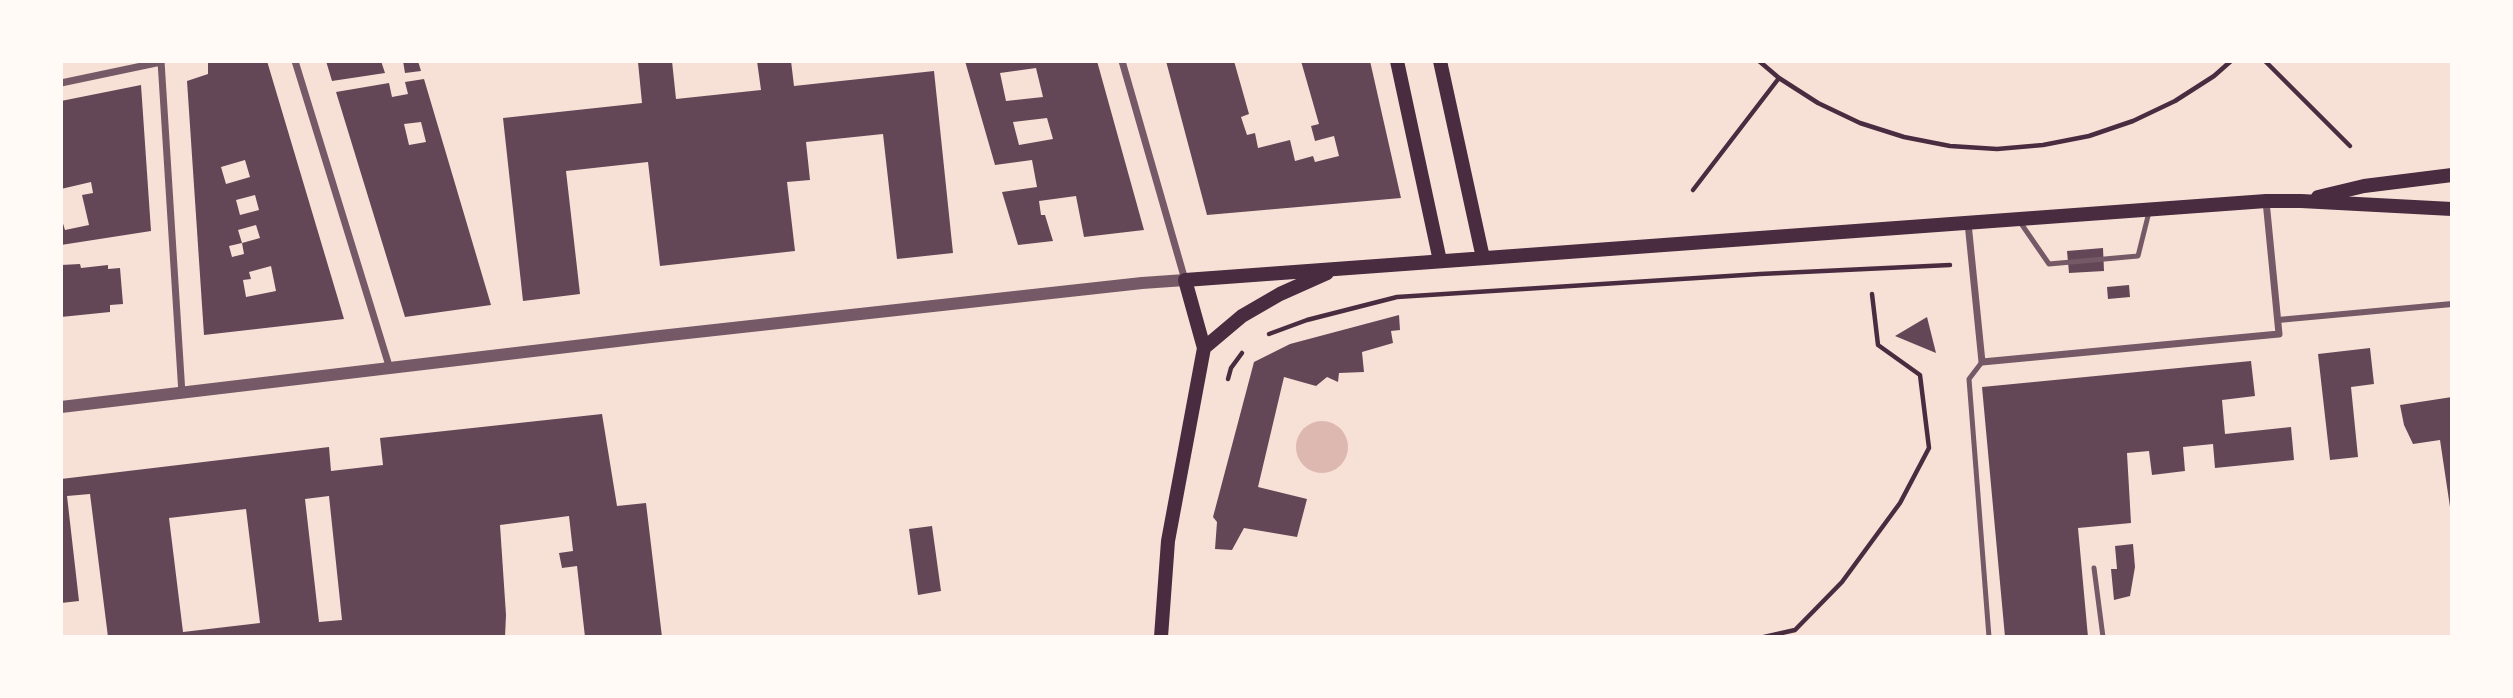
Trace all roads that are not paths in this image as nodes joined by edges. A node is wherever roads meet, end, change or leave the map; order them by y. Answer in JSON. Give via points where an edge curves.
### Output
{"nodes":[{"id":1,"x":161,"y":61,"type":"edge"},
{"id":2,"x":295,"y":61,"type":"edge"},
{"id":3,"x":1122,"y":61,"type":"edge"},
{"id":4,"x":1397,"y":61,"type":"edge"},
{"id":5,"x":1440,"y":61,"type":"edge"},
{"id":6,"x":61,"y":83,"type":"edge"},
{"id":7,"x":2452,"y":176,"type":"edge"},
{"id":8,"x":2266,"y":201,"type":"junction"},
{"id":9,"x":2301,"y":201,"type":"junction"},
{"id":10,"x":2150,"y":209,"type":"junction"},
{"id":11,"x":2452,"y":209,"type":"edge"},
{"id":12,"x":2018,"y":219,"type":"junction"},
{"id":13,"x":1968,"y":223,"type":"junction"},
{"id":14,"x":1483,"y":258,"type":"junction"},
{"id":15,"x":1440,"y":261,"type":"junction"},
{"id":16,"x":1336,"y":269,"type":"junction"},
{"id":17,"x":1185,"y":280,"type":"junction"},
{"id":18,"x":2452,"y":304,"type":"edge"},
{"id":19,"x":2278,"y":320,"type":"junction"},
{"id":20,"x":1203,"y":348,"type":"junction"},
{"id":21,"x":1982,"y":362,"type":"junction"},
{"id":22,"x":390,"y":370,"type":"junction"},
{"id":23,"x":182,"y":394,"type":"junction"},
{"id":24,"x":61,"y":407,"type":"edge"},
{"id":25,"x":2094,"y":568,"type":"dead end"},
{"id":26,"x":1161,"y":637,"type":"edge"},
{"id":27,"x":1989,"y":637,"type":"edge"},
{"id":28,"x":2103,"y":637,"type":"edge"}],
"edges":[{"from":1,"to":6,"type":"street"},
{"from":1,"to":23,"type":"street"},
{"from":2,"to":22,"type":"street"},
{"from":3,"to":17,"type":"street"},
{"from":4,"to":15,"type":"main road"},
{"from":5,"to":14,"type":"main road"},
{"from":7,"to":9,"type":"main road","via":[[2364,186]]},
{"from":8,"to":9,"type":"main road"},
{"from":8,"to":10,"type":"main road"},
{"from":8,"to":19,"type":"street"},
{"from":9,"to":11,"type":"main road"},
{"from":10,"to":12,"type":"main road"},
{"from":10,"to":12,"type":"lane","via":[[2138,257],[2049,264]]},
{"from":12,"to":13,"type":"main road"},
{"from":13,"to":14,"type":"main road"},
{"from":13,"to":21,"type":"street"},
{"from":14,"to":15,"type":"main road"},
{"from":15,"to":16,"type":"main road"},
{"from":16,"to":17,"type":"main road"},
{"from":16,"to":20,"type":"main road","via":[[1261,305]]},
{"from":17,"to":20,"type":"main road"},
{"from":17,"to":22,"type":"street"},
{"from":18,"to":19,"type":"street"},
{"from":19,"to":21,"type":"street","via":[[2279,334]]},
{"from":20,"to":26,"type":"main road","via":[[1168,541]]},
{"from":21,"to":27,"type":"lane","via":[[1969,379]]},
{"from":22,"to":23,"type":"street"},
{"from":23,"to":24,"type":"street"},
{"from":25,"to":28,"type":"lane"}]}
